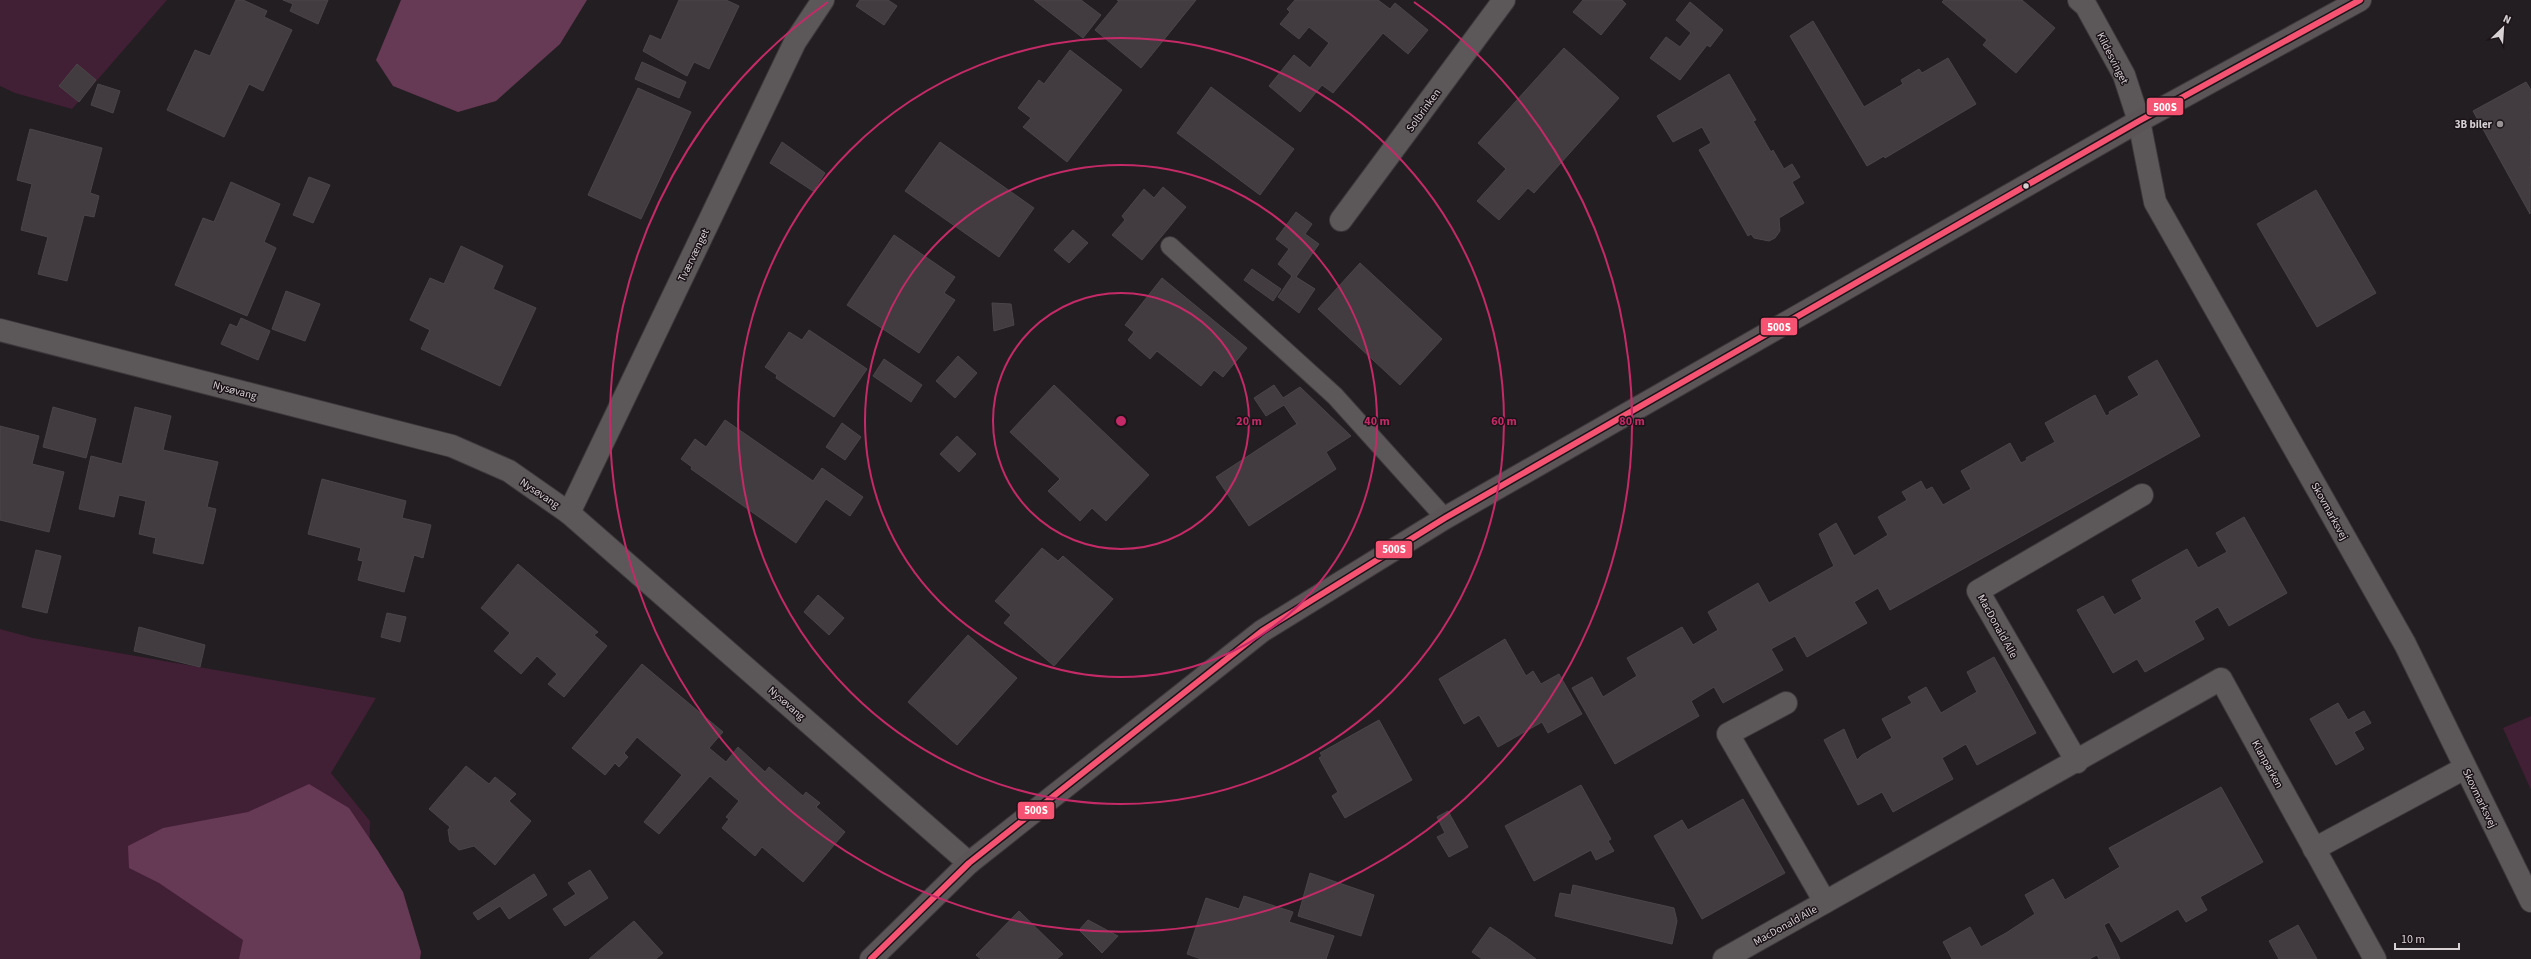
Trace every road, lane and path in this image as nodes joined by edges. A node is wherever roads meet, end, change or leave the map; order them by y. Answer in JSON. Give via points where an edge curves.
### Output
{"nodes":[{"id":1,"x":823,"y":0,"type":"edge"},
{"id":2,"x":1504,"y":0,"type":"edge"},
{"id":3,"x":2079,"y":0,"type":"edge"},
{"id":4,"x":2360,"y":0,"type":"edge"},
{"id":5,"x":2139,"y":121,"type":"junction"},
{"id":6,"x":1341,"y":220,"type":"dead end"},
{"id":7,"x":1170,"y":246,"type":"dead end"},
{"id":8,"x":0,"y":330,"type":"edge"},
{"id":9,"x":2142,"y":495,"type":"dead end"},
{"id":10,"x":569,"y":513,"type":"junction"},
{"id":11,"x":1445,"y":518,"type":"junction"},
{"id":12,"x":2222,"y":679,"type":"joint"},
{"id":13,"x":1786,"y":703,"type":"dead end"},
{"id":14,"x":2077,"y":762,"type":"junction"},
{"id":15,"x":2465,"y":768,"type":"junction"},
{"id":16,"x":2314,"y":850,"type":"junction"},
{"id":17,"x":969,"y":863,"type":"junction"},
{"id":18,"x":2531,"y":901,"type":"edge"},
{"id":19,"x":1825,"y":902,"type":"junction"},
{"id":20,"x":871,"y":959,"type":"edge"},
{"id":21,"x":1724,"y":959,"type":"edge"},
{"id":22,"x":2375,"y":959,"type":"edge"}],
"edges":[{"from":1,"to":10,"type":"street","name":"Tværvænget","via":[[795,42]]},
{"from":2,"to":6,"type":"street","name":"Solbrinken"},
{"from":3,"to":5,"type":"street","name":"Kildesvinget","via":[[2086,6],[2124,75]]},
{"from":4,"to":5,"type":"street"},
{"from":5,"to":11,"type":"street"},
{"from":5,"to":15,"type":"street","name":"Skovmarksvej","via":[[2155,202],[2405,644]]},
{"from":7,"to":11,"type":"lane","via":[[1335,396]]},
{"from":8,"to":10,"type":"street","name":"Nysøvang","via":[[452,446],[508,471]]},
{"from":9,"to":14,"type":"street","name":"MacDonald Alle","via":[[1978,591]]},
{"from":10,"to":17,"type":"street","name":"Nysøvang"},
{"from":11,"to":17,"type":"street","via":[[1262,631]]},
{"from":12,"to":14,"type":"street","name":"MacDonald Alle"},
{"from":12,"to":16,"type":"street","name":"Klanparken"},
{"from":13,"to":19,"type":"street","name":"MacDonald Alle","via":[[1728,734]]},
{"from":14,"to":19,"type":"street","name":"MacDonald Alle"},
{"from":15,"to":16,"type":"street"},
{"from":15,"to":18,"type":"street","name":"Skovmarksvej"},
{"from":16,"to":22,"type":"street","name":"Klanparken"},
{"from":17,"to":20,"type":"street"},
{"from":19,"to":21,"type":"street","name":"MacDonald Alle"}]}
